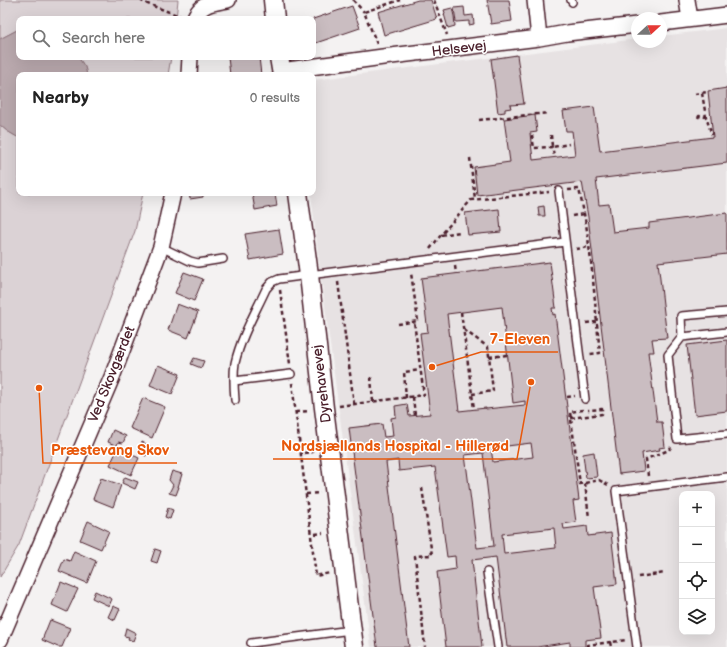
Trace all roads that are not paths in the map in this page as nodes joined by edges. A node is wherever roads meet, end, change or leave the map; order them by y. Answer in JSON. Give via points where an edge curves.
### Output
{"nodes":[{"id":1,"x":228,"y":0,"type":"edge"},
{"id":2,"x":273,"y":0,"type":"edge"},
{"id":3,"x":535,"y":0,"type":"edge"},
{"id":4,"x":687,"y":0,"type":"edge"},
{"id":5,"x":727,"y":15,"type":"edge"},
{"id":6,"x":190,"y":16,"type":"edge"},
{"id":7,"x":275,"y":16,"type":"edge"},
{"id":8,"x":690,"y":19,"type":"junction"},
{"id":9,"x":667,"y":21,"type":"edge"},
{"id":10,"x":631,"y":26,"type":"edge"},
{"id":11,"x":539,"y":38,"type":"junction"},
{"id":12,"x":190,"y":60,"type":"edge"},
{"id":13,"x":281,"y":68,"type":"edge"},
{"id":14,"x":189,"y":72,"type":"edge"},
{"id":15,"x":559,"y":191,"type":"dead end"},
{"id":16,"x":172,"y":196,"type":"edge"},
{"id":17,"x":298,"y":196,"type":"edge"},
{"id":18,"x":565,"y":242,"type":"junction"},
{"id":19,"x":161,"y":247,"type":"junction"},
{"id":20,"x":223,"y":258,"type":"dead end"},
{"id":21,"x":309,"y":275,"type":"junction"},
{"id":22,"x":727,"y":312,"type":"edge"},
{"id":23,"x":727,"y":332,"type":"edge"},
{"id":24,"x":682,"y":337,"type":"junction"},
{"id":25,"x":291,"y":374,"type":"road end"},
{"id":26,"x":234,"y":381,"type":"junction"},
{"id":27,"x":585,"y":399,"type":"dead end"},
{"id":28,"x":235,"y":400,"type":"dead end"},
{"id":29,"x":727,"y":434,"type":"edge"},
{"id":30,"x":727,"y":477,"type":"edge"},
{"id":31,"x":487,"y":572,"type":"dead end"},
{"id":32,"x":353,"y":639,"type":"edge"},
{"id":33,"x":0,"y":640,"type":"edge"},
{"id":34,"x":251,"y":643,"type":"dead end"},
{"id":35,"x":498,"y":647,"type":"edge"},
{"id":36,"x":637,"y":647,"type":"edge"}],
"edges":[{"from":1,"to":6,"type":"street","via":[[210,3]]},
{"from":2,"to":7,"type":"street"},
{"from":3,"to":11,"type":"street"},
{"from":4,"to":8,"type":"street"},
{"from":5,"to":8,"type":"street"},
{"from":8,"to":9,"type":"street"},
{"from":10,"to":11,"type":"street","name":"Helsevej"},
{"from":11,"to":13,"type":"street","name":"Helsevej"},
{"from":12,"to":14,"type":"street"},
{"from":15,"to":18,"type":"lane"},
{"from":16,"to":19,"type":"street","name":"Ved Skovgærdet"},
{"from":17,"to":21,"type":"street","name":"Dyrehavevej"},
{"from":18,"to":21,"type":"lane"},
{"from":18,"to":27,"type":"lane"},
{"from":19,"to":20,"type":"lane","via":[[198,263]]},
{"from":19,"to":33,"type":"street","name":"Ved Skovgærdet","via":[[112,377]]},
{"from":21,"to":26,"type":"lane","via":[[272,282],[266,289],[242,339],[235,364]]},
{"from":21,"to":32,"type":"street","name":"Dyrehavevej"},
{"from":22,"to":24,"type":"lane","via":[[681,316]]},
{"from":23,"to":24,"type":"lane"},
{"from":24,"to":29,"type":"lane","via":[[668,355],[677,439]]},
{"from":25,"to":26,"type":"lane"},
{"from":26,"to":28,"type":"lane"},
{"from":30,"to":36,"type":"lane","via":[[616,491]]},
{"from":31,"to":35,"type":"lane"},
{"from":32,"to":34,"type":"lane"}]}
